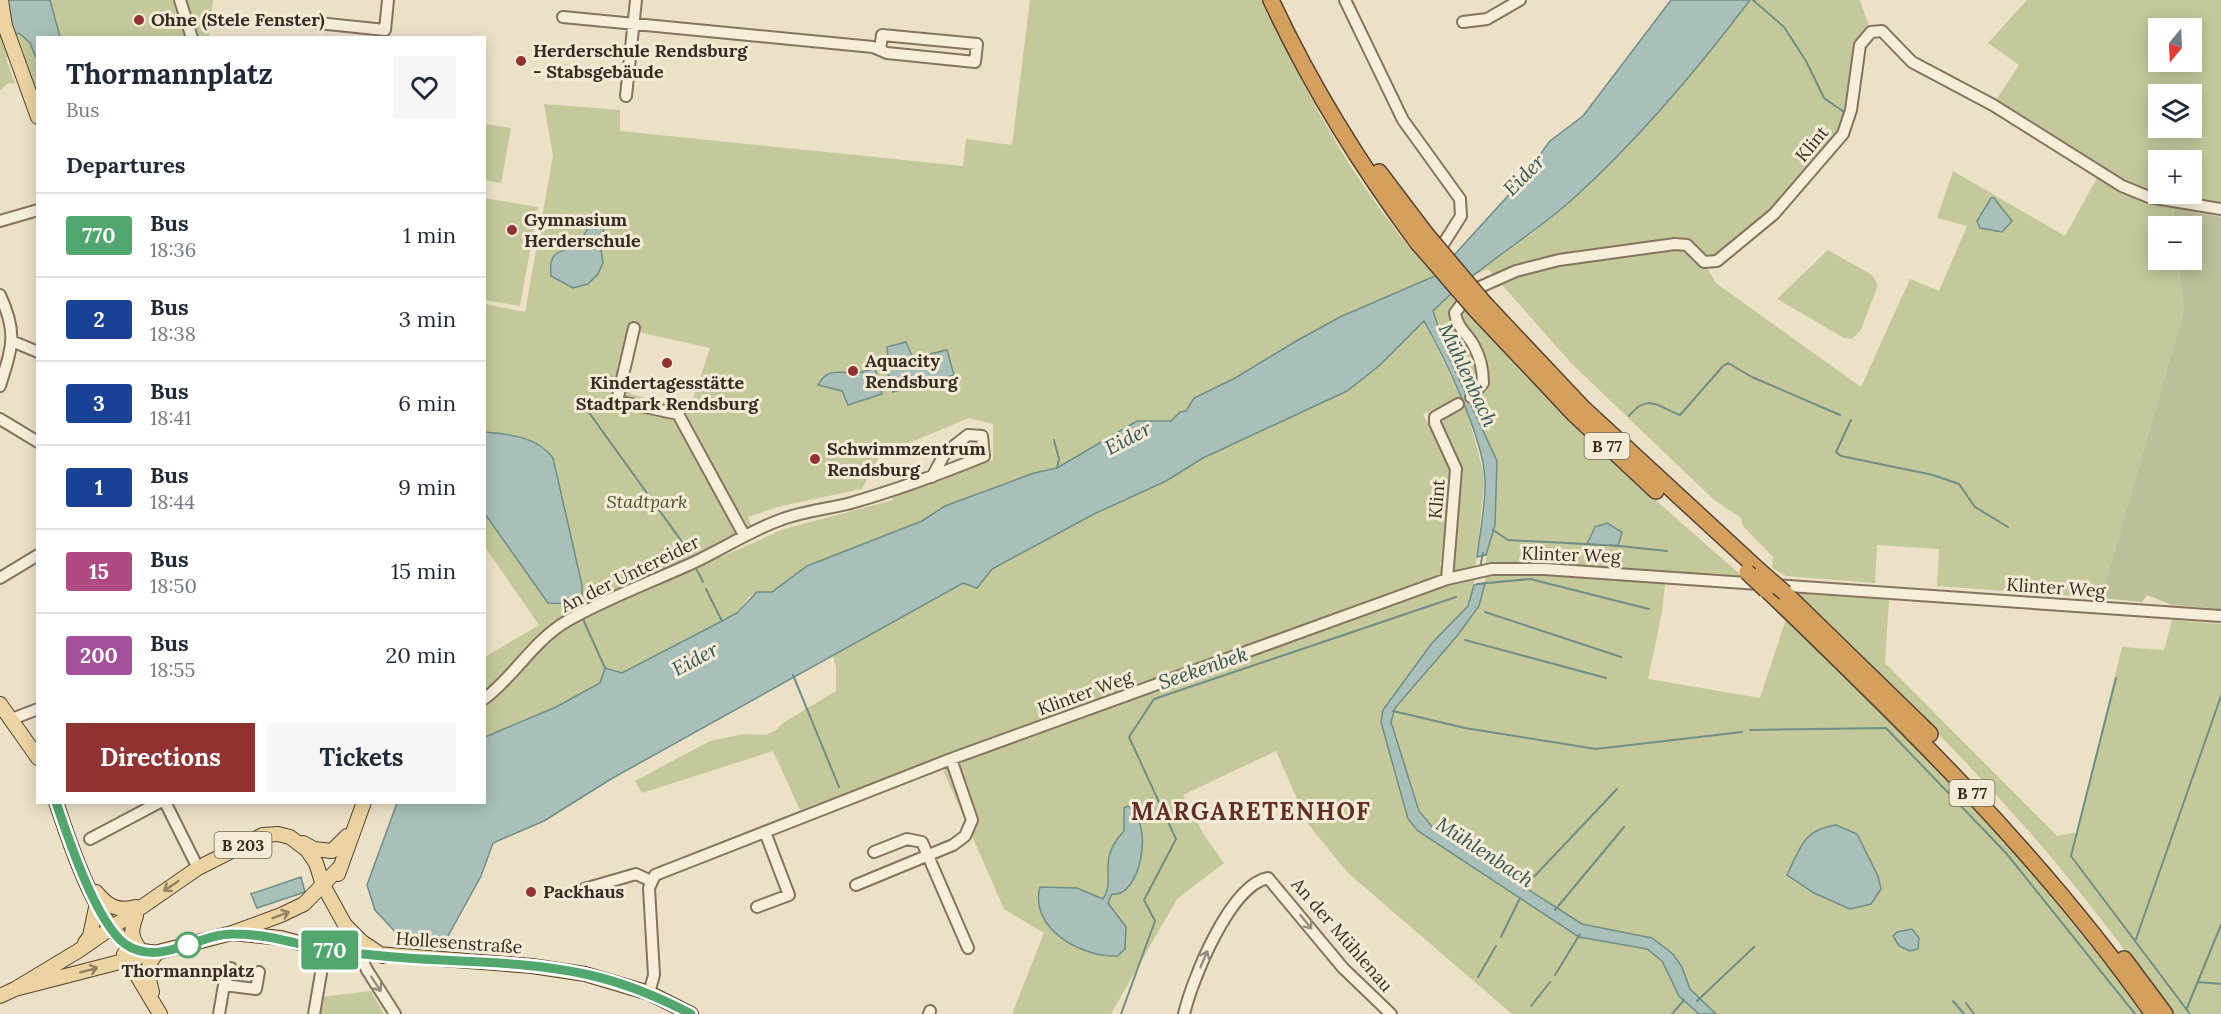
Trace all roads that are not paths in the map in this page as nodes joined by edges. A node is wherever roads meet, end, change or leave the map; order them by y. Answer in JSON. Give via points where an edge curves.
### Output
{"nodes":[{"id":1,"x":1,"y":0,"type":"edge"},
{"id":2,"x":180,"y":0,"type":"edge"},
{"id":3,"x":388,"y":0,"type":"edge"},
{"id":4,"x":636,"y":0,"type":"edge"},
{"id":5,"x":1270,"y":0,"type":"edge"},
{"id":6,"x":1282,"y":0,"type":"edge"},
{"id":7,"x":1345,"y":0,"type":"edge"},
{"id":8,"x":1520,"y":0,"type":"edge"},
{"id":9,"x":563,"y":17,"type":"dead end"},
{"id":10,"x":1462,"y":22,"type":"dead end"},
{"id":11,"x":318,"y":23,"type":"dead end"},
{"id":12,"x":634,"y":24,"type":"junction"},
{"id":13,"x":191,"y":36,"type":"edge"},
{"id":14,"x":880,"y":50,"type":"junction"},
{"id":15,"x":626,"y":96,"type":"dead end"},
{"id":16,"x":36,"y":112,"type":"edge"},
{"id":17,"x":2221,"y":209,"type":"edge"},
{"id":18,"x":36,"y":213,"type":"edge"},
{"id":19,"x":0,"y":221,"type":"edge"},
{"id":20,"x":1422,"y":238,"type":"junction"},
{"id":21,"x":1423,"y":260,"type":"dead end"},
{"id":22,"x":0,"y":295,"type":"edge"},
{"id":23,"x":634,"y":328,"type":"dead end"},
{"id":24,"x":14,"y":342,"type":"junction"},
{"id":25,"x":36,"y":351,"type":"edge"},
{"id":26,"x":0,"y":386,"type":"edge"},
{"id":27,"x":1471,"y":397,"type":"dead end"},
{"id":28,"x":1458,"y":404,"type":"dead end"},
{"id":29,"x":0,"y":419,"type":"edge"},
{"id":30,"x":36,"y":441,"type":"edge"},
{"id":31,"x":932,"y":477,"type":"junction"},
{"id":32,"x":744,"y":535,"type":"junction"},
{"id":33,"x":36,"y":556,"type":"edge"},
{"id":34,"x":1754,"y":572,"type":"junction"},
{"id":35,"x":0,"y":578,"type":"edge"},
{"id":36,"x":1447,"y":579,"type":"junction"},
{"id":37,"x":2221,"y":616,"type":"edge"},
{"id":38,"x":486,"y":698,"type":"edge"},
{"id":39,"x":0,"y":704,"type":"edge"},
{"id":40,"x":36,"y":710,"type":"edge"},
{"id":41,"x":12,"y":719,"type":"junction"},
{"id":42,"x":36,"y":755,"type":"edge"},
{"id":43,"x":951,"y":759,"type":"junction"},
{"id":44,"x":57,"y":804,"type":"edge"},
{"id":45,"x":158,"y":804,"type":"edge"},
{"id":46,"x":163,"y":804,"type":"edge"},
{"id":47,"x":363,"y":804,"type":"edge"},
{"id":48,"x":354,"y":828,"type":"junction"},
{"id":49,"x":765,"y":832,"type":"junction"},
{"id":50,"x":290,"y":837,"type":"junction"},
{"id":51,"x":90,"y":839,"type":"dead end"},
{"id":52,"x":874,"y":852,"type":"dead end"},
{"id":53,"x":928,"y":856,"type":"junction"},
{"id":54,"x":340,"y":867,"type":"junction"},
{"id":55,"x":198,"y":868,"type":"junction"},
{"id":56,"x":87,"y":881,"type":"junction"},
{"id":57,"x":651,"y":881,"type":"junction"},
{"id":58,"x":323,"y":885,"type":"junction"},
{"id":59,"x":856,"y":885,"type":"dead end"},
{"id":60,"x":584,"y":889,"type":"dead end"},
{"id":61,"x":334,"y":902,"type":"junction"},
{"id":62,"x":97,"y":903,"type":"junction"},
{"id":63,"x":757,"y":907,"type":"dead end"},
{"id":64,"x":140,"y":911,"type":"junction"},
{"id":65,"x":111,"y":926,"type":"junction"},
{"id":66,"x":232,"y":933,"type":"junction"},
{"id":67,"x":968,"y":948,"type":"dead end"},
{"id":68,"x":325,"y":950,"type":"junction"},
{"id":69,"x":78,"y":951,"type":"junction"},
{"id":70,"x":141,"y":951,"type":"junction"},
{"id":71,"x":125,"y":953,"type":"junction"},
{"id":72,"x":159,"y":953,"type":"junction"},
{"id":73,"x":359,"y":953,"type":"junction"},
{"id":74,"x":383,"y":956,"type":"junction"},
{"id":75,"x":231,"y":968,"type":"dead end"},
{"id":76,"x":259,"y":972,"type":"dead end"},
{"id":77,"x":224,"y":985,"type":"junction"},
{"id":78,"x":15,"y":989,"type":"junction"},
{"id":79,"x":649,"y":993,"type":"junction"},
{"id":80,"x":0,"y":996,"type":"edge"},
{"id":81,"x":158,"y":1010,"type":"edge"},
{"id":82,"x":219,"y":1014,"type":"edge"},
{"id":83,"x":314,"y":1014,"type":"edge"},
{"id":84,"x":395,"y":1014,"type":"edge"},
{"id":85,"x":691,"y":1014,"type":"edge"},
{"id":86,"x":1184,"y":1014,"type":"edge"},
{"id":87,"x":1391,"y":1014,"type":"edge"},
{"id":88,"x":2152,"y":1014,"type":"edge"},
{"id":89,"x":2165,"y":1014,"type":"edge"}],
"edges":[{"from":1,"to":16,"type":"main road","via":[[4,26]]},
{"from":2,"to":13,"type":"street"},
{"from":3,"to":11,"type":"street","via":[[385,30]]},
{"from":4,"to":12,"type":"street"},
{"from":5,"to":20,"type":"highway","number":"B 77","via":[[1326,108],[1380,192]]},
{"from":6,"to":20,"type":"highway","number":"B 77","via":[[1329,94]]},
{"from":7,"to":21,"type":"street","via":[[1403,120],[1460,198],[1461,216],[1442,246]]},
{"from":8,"to":10,"type":"street","via":[[1487,19]]},
{"from":9,"to":12,"type":"street"},
{"from":12,"to":14,"type":"street"},
{"from":12,"to":15,"type":"street"},
{"from":14,"to":14,"type":"street","via":[[882,35],[977,44],[975,62]]},
{"from":17,"to":27,"type":"street","name":"Klint","via":[[2149,197],[2122,186],[1993,105],[1912,62],[1882,31],[1871,32],[1860,45],[1851,110],[1843,134],[1774,214],[1717,261],[1704,262],[1687,245],[1675,243],[1559,260],[1516,271],[1471,291],[1455,313],[1457,324],[1473,345],[1483,370],[1483,383]]},
{"from":18,"to":19,"type":"street"},
{"from":20,"to":34,"type":"highway","number":"B 77","bridge":true,"via":[[1601,441]]},
{"from":22,"to":24,"type":"street"},
{"from":23,"to":32,"type":"street","via":[[617,401],[678,414]]},
{"from":24,"to":25,"type":"street"},
{"from":24,"to":26,"type":"street"},
{"from":28,"to":36,"type":"street","name":"Klint","via":[[1435,417],[1456,469]]},
{"from":29,"to":30,"type":"street"},
{"from":31,"to":31,"type":"street","name":"An der Untereider","via":[[984,456],[982,436],[968,435],[945,453]]},
{"from":31,"to":32,"type":"street","name":"An der Untereider","via":[[851,503],[782,519]]},
{"from":32,"to":38,"type":"street","name":"An der Untereider","via":[[688,566],[641,583],[565,622],[536,645],[504,684]]},
{"from":33,"to":35,"type":"street"},
{"from":34,"to":88,"type":"highway","number":"B 77","bridge":true,"via":[[1768,592],[1909,726],[2000,823]]},
{"from":34,"to":89,"type":"highway","number":"B 77","bridge":true,"via":[[1785,593],[1916,719],[2007,816],[2084,907]]},
{"from":36,"to":37,"type":"street","name":"Klinter Weg","via":[[1492,569],[1617,573]]},
{"from":36,"to":43,"type":"street","name":"Klinter Weg"},
{"from":39,"to":41,"type":"main road"},
{"from":40,"to":41,"type":"street"},
{"from":41,"to":42,"type":"main road"},
{"from":43,"to":49,"type":"street","name":"Klinter Weg"},
{"from":43,"to":53,"type":"street","via":[[972,820],[965,836]]},
{"from":44,"to":56,"type":"main road"},
{"from":45,"to":51,"type":"street"},
{"from":46,"to":55,"type":"street"},
{"from":47,"to":48,"type":"main road"},
{"from":48,"to":50,"type":"main road","via":[[332,851],[314,849]]},
{"from":48,"to":54,"type":"main road"},
{"from":49,"to":57,"type":"street","name":"Klinter Weg","via":[[655,875]]},
{"from":49,"to":63,"type":"street","via":[[789,894]]},
{"from":50,"to":55,"type":"main road","number":"B 203","via":[[263,835]]},
{"from":50,"to":58,"type":"main road","number":"B 203","via":[[316,863]]},
{"from":52,"to":53,"type":"street","via":[[913,838],[922,842]]},
{"from":53,"to":59,"type":"street"},
{"from":53,"to":67,"type":"street"},
{"from":54,"to":58,"type":"main road"},
{"from":54,"to":61,"type":"main road"},
{"from":55,"to":64,"type":"main road","number":"B 203","one_way":true},
{"from":56,"to":62,"type":"main road"},
{"from":56,"to":64,"type":"main road","via":[[112,907]]},
{"from":57,"to":60,"type":"street","via":[[636,874]]},
{"from":57,"to":79,"type":"street","via":[[654,975]]},
{"from":58,"to":61,"type":"main road","name":"Hollesenstraße","number":"B 203"},
{"from":66,"to":58,"type":"main road","one_way":true,"via":[[296,909]]},
{"from":61,"to":74,"type":"main road","name":"Hollesenstraße","number":"B 203","via":[[345,926]]},
{"from":62,"to":65,"type":"main road"},
{"from":62,"to":69,"type":"main road","via":[[90,936]]},
{"from":64,"to":65,"type":"main road","number":"B 203"},
{"from":64,"to":70,"type":"main road","via":[[131,929]]},
{"from":64,"to":71,"type":"main road","via":[[128,928]]},
{"from":65,"to":69,"type":"main road","number":"B 203"},
{"from":65,"to":71,"type":"main road"},
{"from":66,"to":68,"type":"main road","number":"B 203","via":[[281,938]]},
{"from":66,"to":72,"type":"main road","number":"B 203"},
{"from":68,"to":73,"type":"main road","number":"B 203"},
{"from":68,"to":83,"type":"street"},
{"from":69,"to":78,"type":"main road","number":"B 203"},
{"from":70,"to":71,"type":"main road"},
{"from":70,"to":72,"type":"main road"},
{"from":71,"to":72,"type":"main road","number":"B 203"},
{"from":78,"to":71,"type":"main road","number":"B 203","one_way":true},
{"from":71,"to":81,"type":"main road"},
{"from":72,"to":81,"type":"main road","via":[[148,970]]},
{"from":73,"to":74,"type":"main road","number":"B 203"},
{"from":73,"to":84,"type":"street","one_way":true},
{"from":74,"to":79,"type":"main road","name":"Hollesenstraße","number":"B 203","via":[[532,966],[585,974]]},
{"from":75,"to":77,"type":"street"},
{"from":76,"to":77,"type":"street","via":[[256,988]]},
{"from":77,"to":82,"type":"street"},
{"from":78,"to":80,"type":"main road","number":"B 203"},
{"from":79,"to":85,"type":"main road","name":"Hollesenstraße","number":"B 203"},
{"from":86,"to":87,"type":"street","name":"An der Mühlenau","one_way":true,"via":[[1209,946],[1242,893],[1268,878],[1343,968]]}]}
